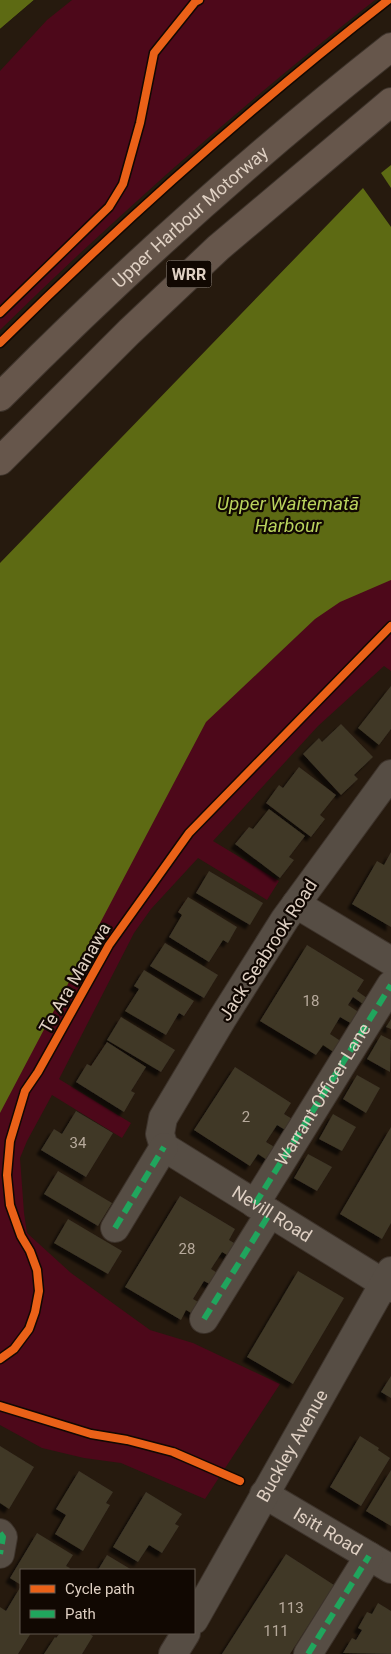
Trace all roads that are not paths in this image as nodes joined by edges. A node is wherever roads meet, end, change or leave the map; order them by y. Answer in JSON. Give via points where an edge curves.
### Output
{"nodes":[{"id":1,"x":391,"y":47,"type":"edge"},
{"id":2,"x":391,"y":102,"type":"edge"},
{"id":3,"x":0,"y":397,"type":"edge"},
{"id":4,"x":0,"y":461,"type":"edge"},
{"id":5,"x":391,"y":774,"type":"edge"},
{"id":6,"x":296,"y":904,"type":"junction"},
{"id":7,"x":391,"y":961,"type":"edge"},
{"id":8,"x":391,"y":985,"type":"edge"},
{"id":9,"x":162,"y":1140,"type":"junction"},
{"id":10,"x":262,"y":1208,"type":"junction"},
{"id":11,"x":115,"y":1228,"type":"dead end"},
{"id":12,"x":388,"y":1281,"type":"edge"},
{"id":13,"x":204,"y":1319,"type":"dead end"},
{"id":14,"x":264,"y":1494,"type":"junction"},
{"id":15,"x":0,"y":1534,"type":"edge"},
{"id":16,"x":0,"y":1554,"type":"edge"},
{"id":17,"x":380,"y":1563,"type":"edge"},
{"id":18,"x":195,"y":1618,"type":"edge"},
{"id":19,"x":185,"y":1634,"type":"edge"},
{"id":20,"x":173,"y":1654,"type":"edge"},
{"id":21,"x":308,"y":1654,"type":"edge"}],
"edges":[{"from":1,"to":3,"type":"highway","name":"Upper Harbour Motorway","number":"WRR","via":[[162,242]]},
{"from":2,"to":4,"type":"highway","number":"WRR","via":[[218,248]]},
{"from":5,"to":6,"type":"street","name":"Jack Seabrook Road"},
{"from":6,"to":7,"type":"street"},
{"from":6,"to":9,"type":"street","name":"Jack Seabrook Road","via":[[172,1102],[163,1118]]},
{"from":8,"to":10,"type":"street","name":"Warrant Officer Lane"},
{"from":9,"to":10,"type":"street","name":"Nevill Road"},
{"from":9,"to":11,"type":"street","name":"Jack Seabrook Road"},
{"from":10,"to":12,"type":"street","name":"Nevill Road"},
{"from":10,"to":13,"type":"street","name":"Warrant Officer Lane"},
{"from":12,"to":14,"type":"street","name":"Buckley Avenue"},
{"from":14,"to":17,"type":"street","name":"Isitt Road"},
{"from":14,"to":18,"type":"street","name":"Buckley Avenue"},
{"from":15,"to":16,"type":"street","via":[[3,1537]]},
{"from":17,"to":21,"type":"street"},
{"from":19,"to":20,"type":"street"}]}
